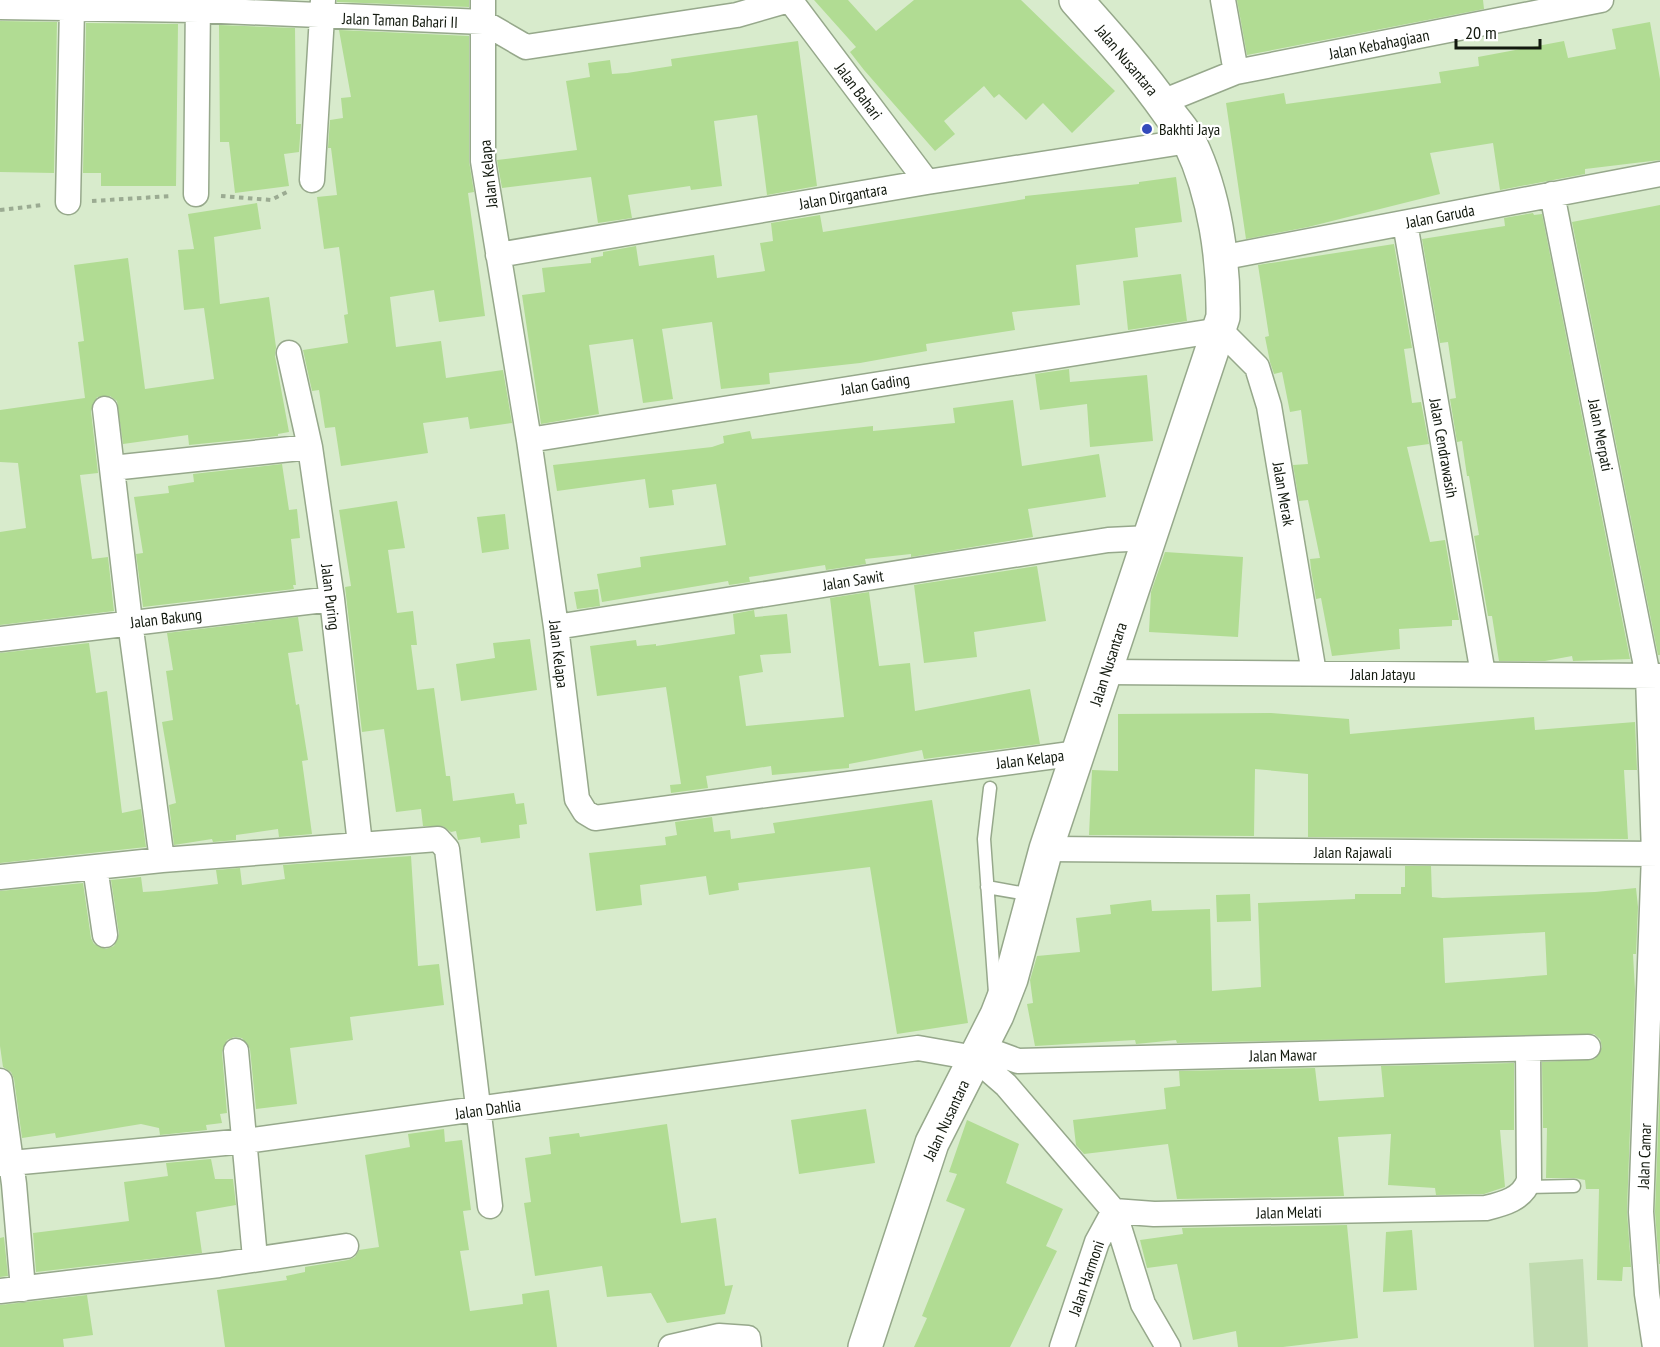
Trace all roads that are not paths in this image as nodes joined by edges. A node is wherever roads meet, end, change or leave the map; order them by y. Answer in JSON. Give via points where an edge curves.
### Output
{"nodes":[{"id":1,"x":789,"y":0,"type":"edge"},
{"id":2,"x":1076,"y":0,"type":"edge"},
{"id":3,"x":1222,"y":0,"type":"edge"},
{"id":4,"x":1601,"y":0,"type":"edge"},
{"id":5,"x":198,"y":5,"type":"edge"},
{"id":6,"x":0,"y":7,"type":"edge"},
{"id":7,"x":72,"y":7,"type":"junction"},
{"id":8,"x":739,"y":8,"type":"edge"},
{"id":9,"x":323,"y":9,"type":"edge"},
{"id":10,"x":483,"y":11,"type":"edge"},
{"id":11,"x":1236,"y":72,"type":"junction"},
{"id":12,"x":1161,"y":102,"type":"junction"},
{"id":13,"x":1189,"y":141,"type":"junction"},
{"id":14,"x":1660,"y":174,"type":"edge"},
{"id":15,"x":312,"y":180,"type":"road end"},
{"id":16,"x":927,"y":182,"type":"junction"},
{"id":17,"x":196,"y":194,"type":"road end"},
{"id":18,"x":1552,"y":194,"type":"junction"},
{"id":19,"x":68,"y":202,"type":"road end"},
{"id":20,"x":1405,"y":223,"type":"junction"},
{"id":21,"x":498,"y":255,"type":"junction"},
{"id":22,"x":1220,"y":258,"type":"junction"},
{"id":23,"x":1220,"y":330,"type":"junction"},
{"id":24,"x":289,"y":353,"type":"dead end"},
{"id":25,"x":105,"y":410,"type":"dead end"},
{"id":26,"x":529,"y":440,"type":"junction"},
{"id":27,"x":310,"y":447,"type":"junction"},
{"id":28,"x":112,"y":468,"type":"junction"},
{"id":29,"x":1150,"y":538,"type":"junction"},
{"id":30,"x":332,"y":599,"type":"junction"},
{"id":31,"x":130,"y":622,"type":"junction"},
{"id":32,"x":556,"y":627,"type":"junction"},
{"id":33,"x":0,"y":639,"type":"edge"},
{"id":34,"x":1106,"y":672,"type":"junction"},
{"id":35,"x":1314,"y":673,"type":"junction"},
{"id":36,"x":1483,"y":674,"type":"junction"},
{"id":37,"x":1654,"y":676,"type":"edge"},
{"id":38,"x":1078,"y":753,"type":"junction"},
{"id":39,"x":990,"y":789,"type":"dead end"},
{"id":40,"x":360,"y":844,"type":"junction"},
{"id":41,"x":1046,"y":849,"type":"junction"},
{"id":42,"x":1657,"y":854,"type":"edge"},
{"id":43,"x":162,"y":860,"type":"junction"},
{"id":44,"x":95,"y":867,"type":"junction"},
{"id":45,"x":0,"y":877,"type":"edge"},
{"id":46,"x":987,"y":887,"type":"junction"},
{"id":47,"x":1034,"y":895,"type":"junction"},
{"id":48,"x":105,"y":935,"type":"dead end"},
{"id":49,"x":997,"y":1015,"type":"junction"},
{"id":50,"x":1588,"y":1047,"type":"dead end"},
{"id":51,"x":1528,"y":1049,"type":"junction"},
{"id":52,"x":237,"y":1051,"type":"dead end"},
{"id":53,"x":977,"y":1053,"type":"junction"},
{"id":54,"x":0,"y":1081,"type":"edge"},
{"id":55,"x":480,"y":1110,"type":"junction"},
{"id":56,"x":246,"y":1141,"type":"junction"},
{"id":57,"x":5,"y":1163,"type":"edge"},
{"id":58,"x":1574,"y":1186,"type":"dead end"},
{"id":59,"x":1527,"y":1187,"type":"junction"},
{"id":60,"x":490,"y":1206,"type":"dead end"},
{"id":61,"x":1114,"y":1211,"type":"junction"},
{"id":62,"x":346,"y":1246,"type":"dead end"},
{"id":63,"x":255,"y":1258,"type":"junction"},
{"id":64,"x":11,"y":1290,"type":"edge"},
{"id":65,"x":671,"y":1347,"type":"edge"},
{"id":66,"x":749,"y":1347,"type":"edge"},
{"id":67,"x":865,"y":1347,"type":"edge"},
{"id":68,"x":1062,"y":1347,"type":"edge"},
{"id":69,"x":1168,"y":1347,"type":"edge"},
{"id":70,"x":1655,"y":1347,"type":"edge"}],
"edges":[{"from":1,"to":8,"type":"street","name":"Jalan Taman Bahari II"},
{"from":1,"to":16,"type":"street","name":"Jalan Bahari"},
{"from":2,"to":12,"type":"main road","name":"Jalan Nusantara"},
{"from":3,"to":11,"type":"street"},
{"from":4,"to":11,"type":"street","name":"Jalan Kebahagiaan"},
{"from":5,"to":7,"type":"street","name":"Jalan Taman Bahari II"},
{"from":5,"to":9,"type":"street","name":"Jalan Taman Bahari II"},
{"from":5,"to":17,"type":"street"},
{"from":6,"to":7,"type":"street","name":"Jalan Taman Bahari II"},
{"from":7,"to":19,"type":"street"},
{"from":8,"to":10,"type":"street","name":"Jalan Taman Bahari II","via":[[526,47]]},
{"from":9,"to":10,"type":"street","name":"Jalan Taman Bahari II"},
{"from":9,"to":15,"type":"street"},
{"from":10,"to":21,"type":"street","name":"Jalan Kelapa","via":[[483,161]]},
{"from":11,"to":12,"type":"street","name":"Jalan Kebahagiaan"},
{"from":12,"to":13,"type":"main road","name":"Jalan Nusantara"},
{"from":13,"to":16,"type":"street","name":"Jalan Dirgantara"},
{"from":13,"to":22,"type":"main road","name":"Jalan Nusantara","via":[[1203,174]]},
{"from":14,"to":18,"type":"street","name":"Jalan Garuda"},
{"from":16,"to":21,"type":"street","name":"Jalan Dirgantara"},
{"from":18,"to":20,"type":"street","name":"Jalan Garuda"},
{"from":18,"to":37,"type":"street","name":"Jalan Merpati"},
{"from":20,"to":22,"type":"street","name":"Jalan Garuda"},
{"from":20,"to":36,"type":"street","name":"Jalan Cendrawasih"},
{"from":21,"to":26,"type":"street","name":"Jalan Kelapa"},
{"from":22,"to":23,"type":"main road","name":"Jalan Nusantara","via":[[1224,292]]},
{"from":23,"to":26,"type":"street","name":"Jalan Gading"},
{"from":23,"to":29,"type":"main road","name":"Jalan Nusantara"},
{"from":23,"to":35,"type":"street","name":"Jalan Merak","via":[[1257,367],[1269,405]]},
{"from":24,"to":27,"type":"street","name":"Jalan Puring"},
{"from":25,"to":28,"type":"street"},
{"from":26,"to":32,"type":"street","name":"Jalan Kelapa"},
{"from":27,"to":28,"type":"street"},
{"from":27,"to":30,"type":"street","name":"Jalan Puring"},
{"from":28,"to":31,"type":"street"},
{"from":29,"to":32,"type":"street","name":"Jalan Sawit","via":[[1108,540]]},
{"from":29,"to":34,"type":"main road","name":"Jalan Nusantara"},
{"from":30,"to":31,"type":"street","name":"Jalan Bakung"},
{"from":30,"to":40,"type":"street","name":"Jalan Puring"},
{"from":31,"to":33,"type":"street","name":"Jalan Bakung"},
{"from":31,"to":43,"type":"street"},
{"from":32,"to":38,"type":"street","name":"Jalan Kelapa","via":[[577,799],[585,812],[595,818]]},
{"from":34,"to":35,"type":"street","name":"Jalan Jatayu"},
{"from":34,"to":38,"type":"main road","name":"Jalan Nusantara"},
{"from":35,"to":36,"type":"street","name":"Jalan Jatayu"},
{"from":36,"to":37,"type":"street","name":"Jalan Jatayu"},
{"from":37,"to":42,"type":"street","name":"Jalan Camar"},
{"from":38,"to":41,"type":"main road","name":"Jalan Nusantara"},
{"from":39,"to":46,"type":"lane","via":[[984,839]]},
{"from":40,"to":43,"type":"street"},
{"from":40,"to":55,"type":"street","via":[[438,839],[447,849]]},
{"from":41,"to":42,"type":"street","name":"Jalan Rajawali"},
{"from":41,"to":47,"type":"main road","name":"Jalan Nusantara"},
{"from":42,"to":70,"type":"street","name":"Jalan Camar","via":[[1641,1212]]},
{"from":43,"to":44,"type":"street"},
{"from":44,"to":45,"type":"street"},
{"from":44,"to":48,"type":"street"},
{"from":46,"to":47,"type":"lane"},
{"from":46,"to":49,"type":"lane"},
{"from":47,"to":49,"type":"main road","name":"Jalan Nusantara"},
{"from":49,"to":53,"type":"main road","name":"Jalan Nusantara"},
{"from":50,"to":51,"type":"street","name":"Jalan Mawar"},
{"from":51,"to":53,"type":"street","name":"Jalan Mawar","via":[[1018,1061]]},
{"from":51,"to":59,"type":"street"},
{"from":52,"to":56,"type":"street"},
{"from":53,"to":55,"type":"street","name":"Jalan Dahlia","via":[[918,1048]]},
{"from":53,"to":61,"type":"street"},
{"from":53,"to":67,"type":"main road","name":"Jalan Nusantara","via":[[932,1143]]},
{"from":54,"to":57,"type":"street"},
{"from":55,"to":56,"type":"street","name":"Jalan Dahlia"},
{"from":55,"to":60,"type":"street"},
{"from":56,"to":57,"type":"street","name":"Jalan Dahlia"},
{"from":56,"to":63,"type":"street"},
{"from":57,"to":64,"type":"street"},
{"from":58,"to":59,"type":"lane"},
{"from":59,"to":61,"type":"street","name":"Jalan Melati","via":[[1508,1203],[1486,1208],[1154,1214]]},
{"from":61,"to":68,"type":"street","name":"Jalan Harmoni","via":[[1097,1242]]},
{"from":61,"to":69,"type":"street","via":[[1143,1304]]},
{"from":62,"to":63,"type":"street"},
{"from":63,"to":64,"type":"street"},
{"from":65,"to":66,"type":"street","via":[[719,1336],[748,1338]]}]}
